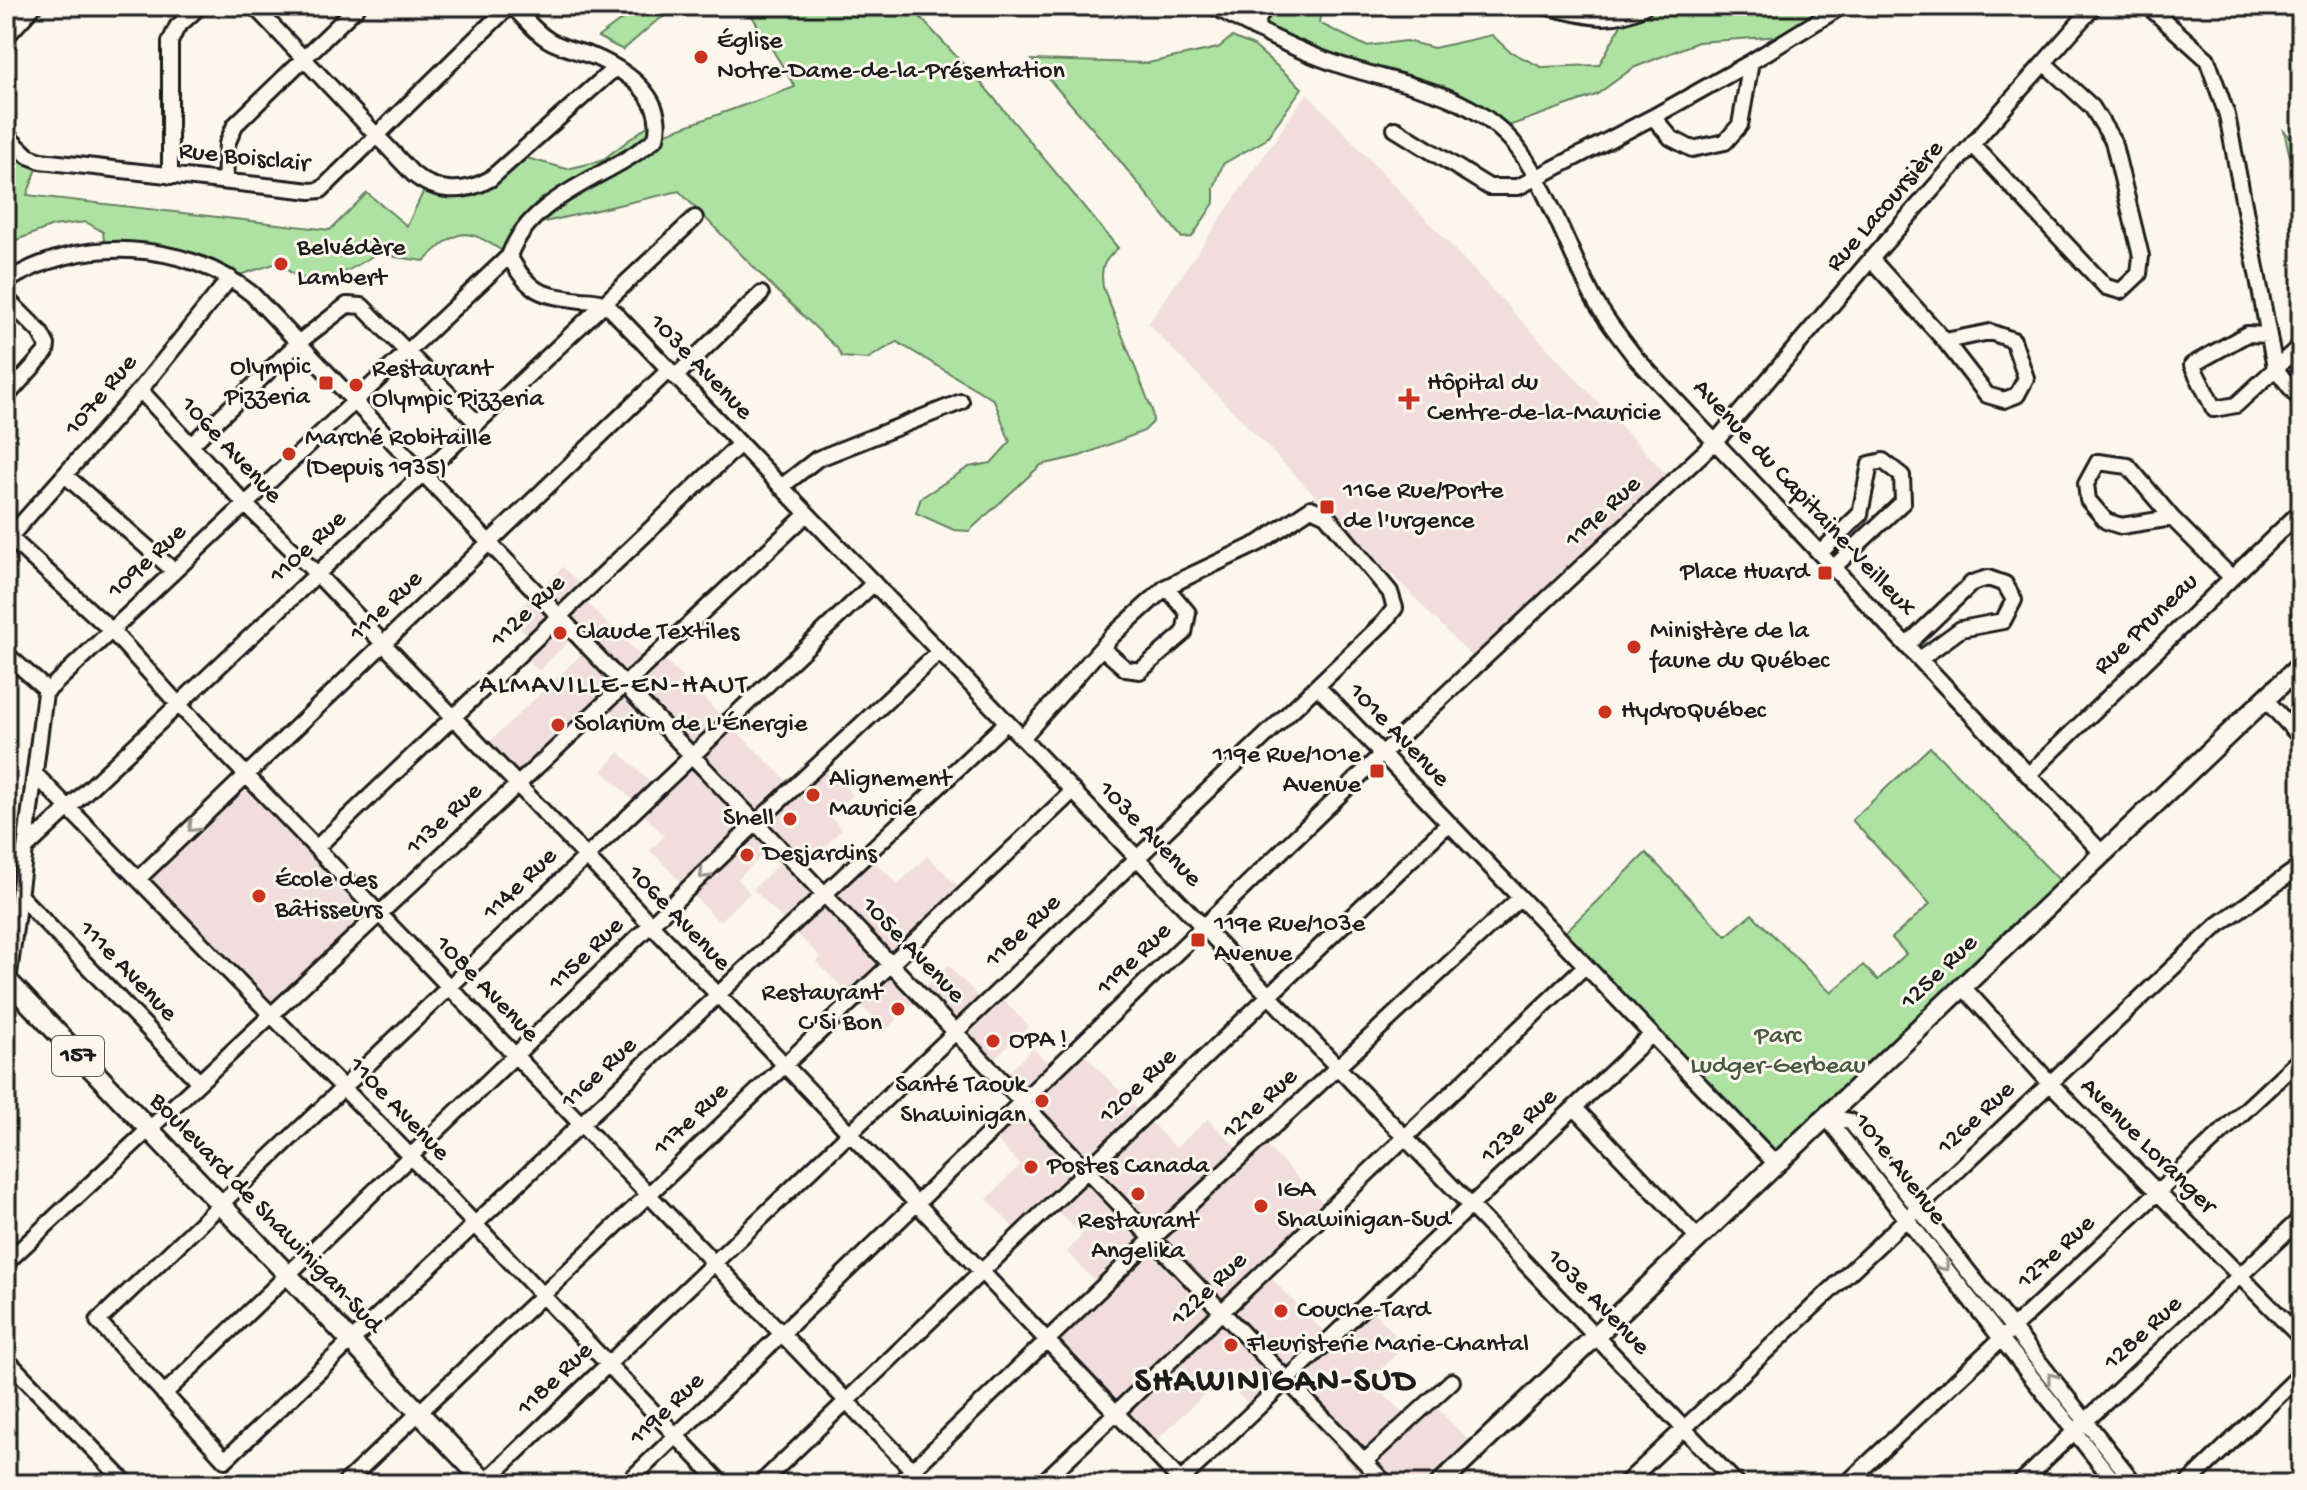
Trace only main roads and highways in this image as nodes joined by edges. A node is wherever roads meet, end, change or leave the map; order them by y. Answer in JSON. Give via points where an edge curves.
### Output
{"nodes":[{"id":1,"x":2301,"y":665,"type":"edge"},
{"id":2,"x":7,"y":986,"type":"edge"},
{"id":3,"x":486,"y":1483,"type":"edge"},
{"id":4,"x":1440,"y":1484,"type":"edge"}],
"edges":[{"from":1,"to":4,"type":"main road","name":"125e Rue"},
{"from":2,"to":3,"type":"main road","name":"Boulevard de Shawinigan-Sud","number":"157"}]}
